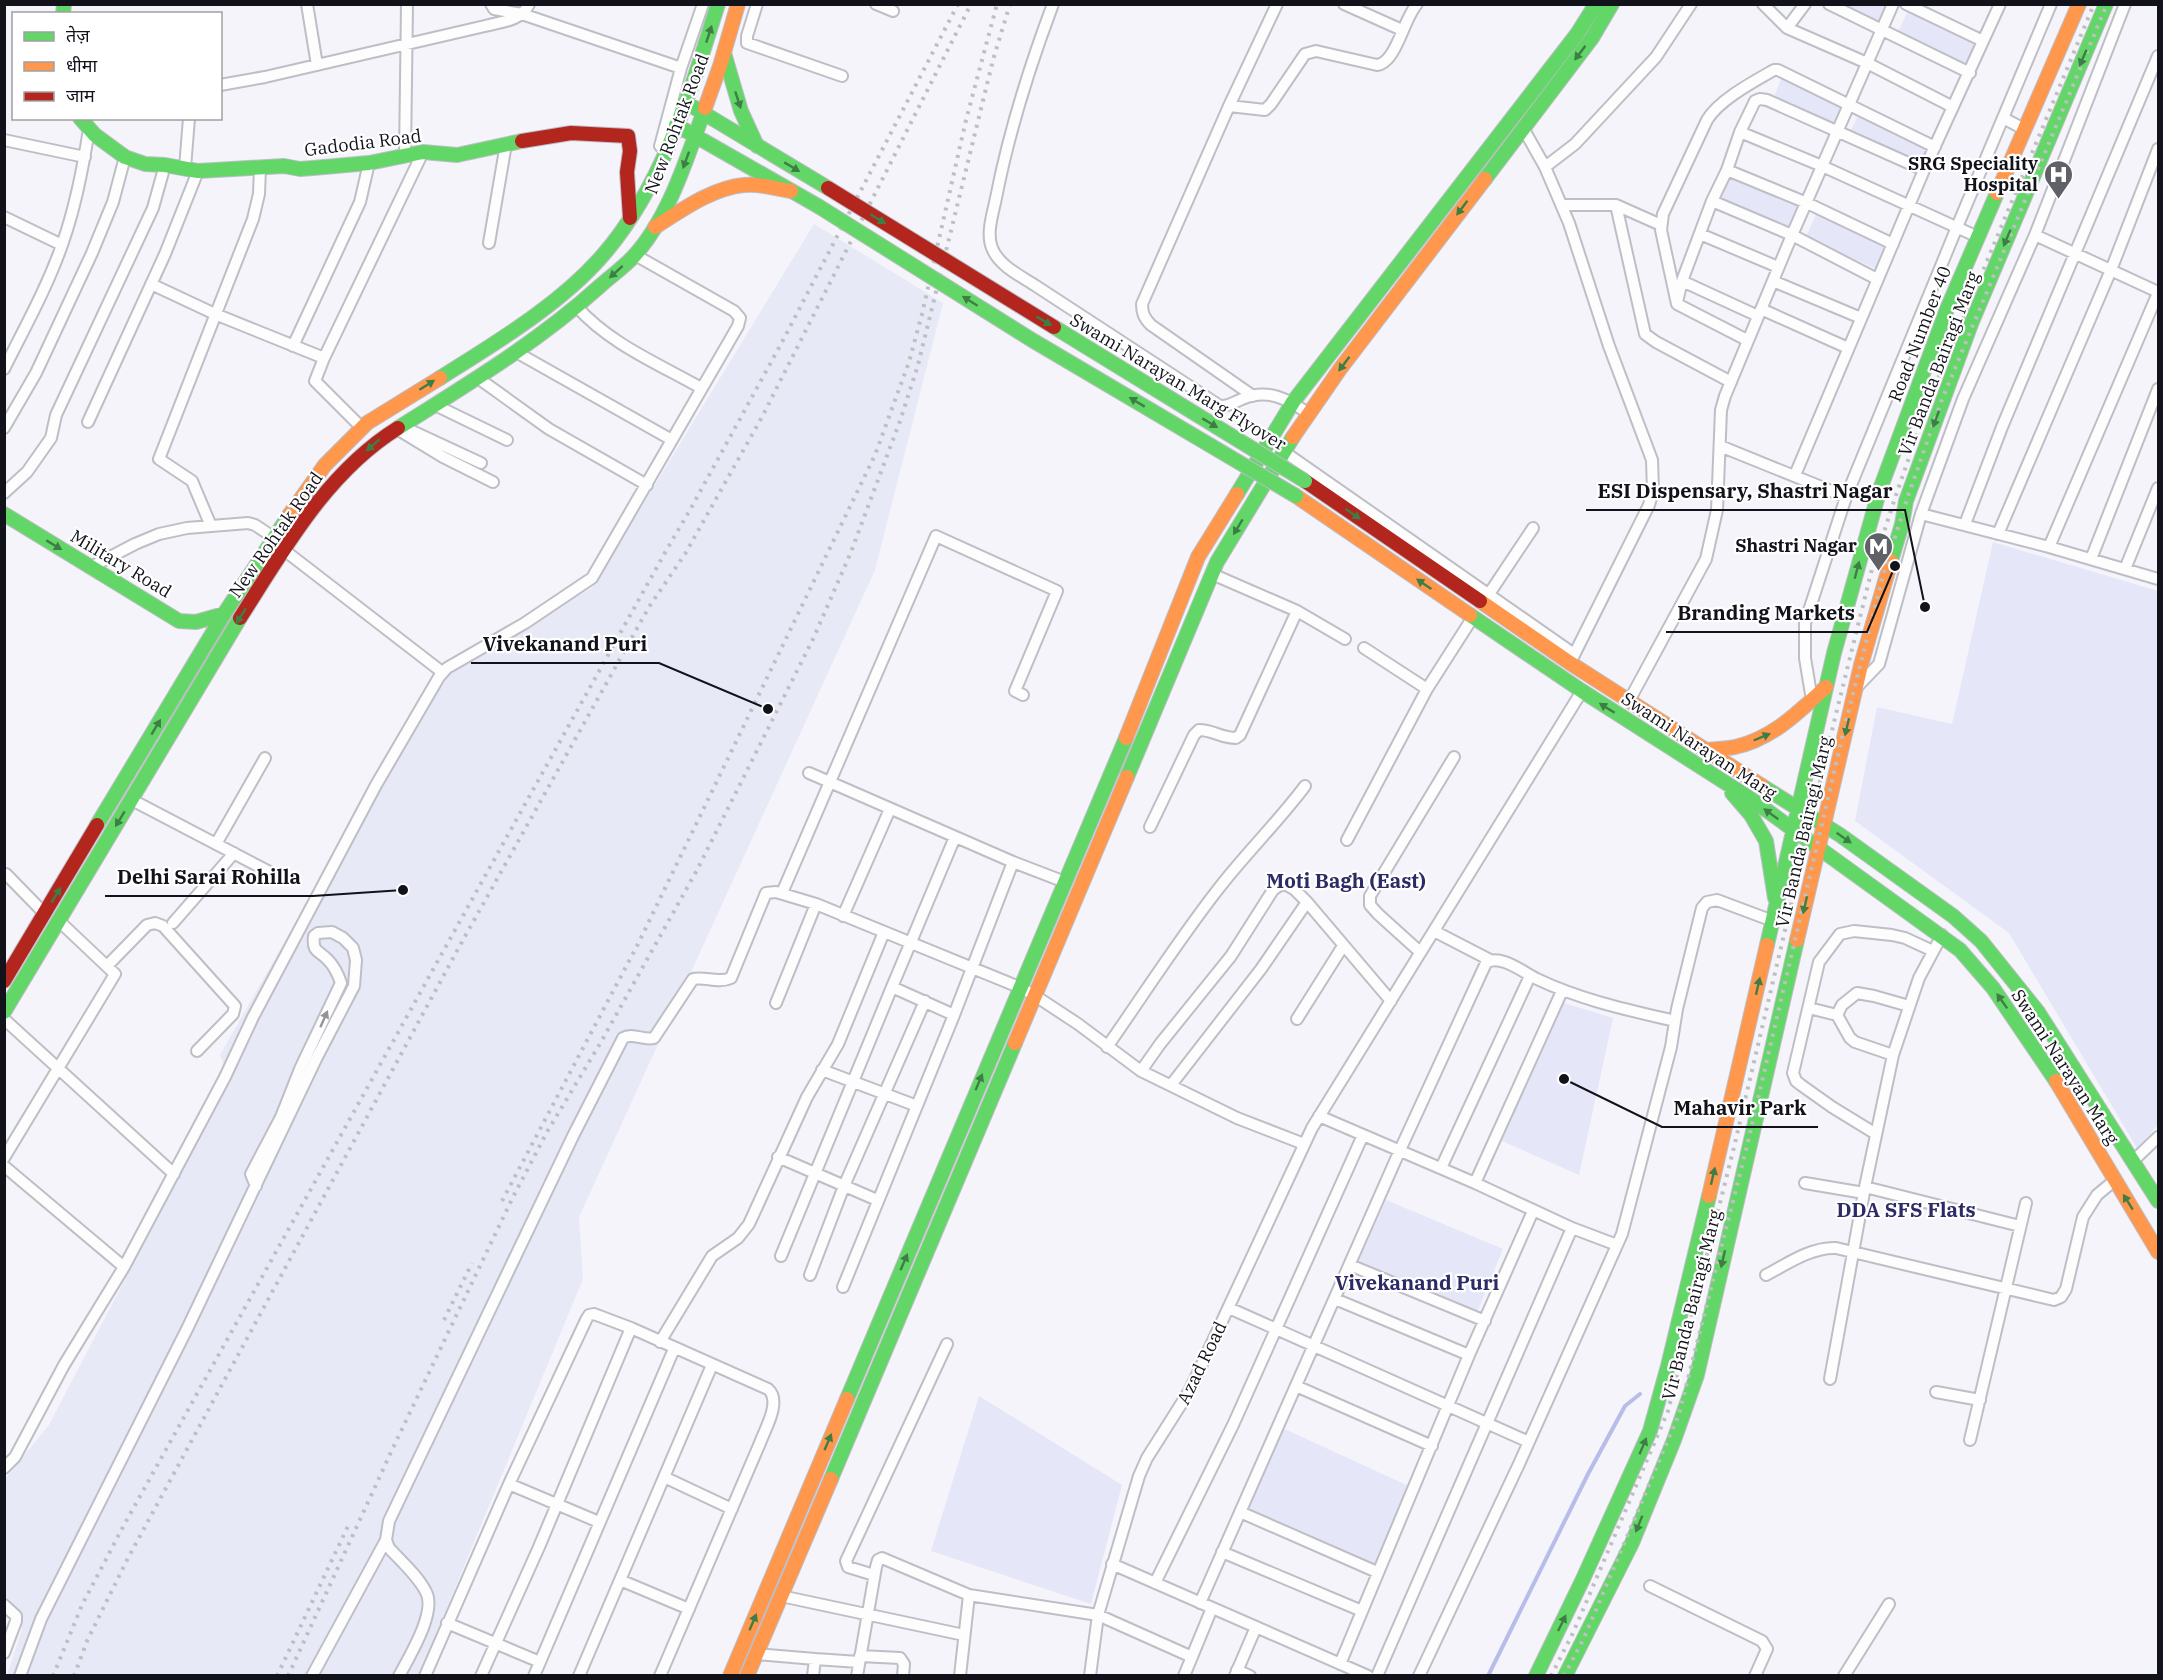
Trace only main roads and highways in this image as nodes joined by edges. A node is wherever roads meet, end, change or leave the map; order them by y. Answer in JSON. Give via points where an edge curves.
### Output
{"nodes":[{"id":1,"x":718,"y":4,"type":"edge"},
{"id":2,"x":738,"y":4,"type":"edge"},
{"id":3,"x":1596,"y":4,"type":"edge"},
{"id":4,"x":1612,"y":4,"type":"edge"},
{"id":5,"x":2079,"y":4,"type":"edge"},
{"id":6,"x":2106,"y":4,"type":"edge"},
{"id":7,"x":724,"y":52,"type":"junction"},
{"id":8,"x":685,"y":102,"type":"junction"},
{"id":9,"x":703,"y":113,"type":"junction"},
{"id":10,"x":84,"y":124,"type":"edge"},
{"id":11,"x":676,"y":125,"type":"junction"},
{"id":12,"x":694,"y":136,"type":"junction"},
{"id":13,"x":757,"y":146,"type":"junction"},
{"id":14,"x":791,"y":191,"type":"junction"},
{"id":15,"x":630,"y":214,"type":"junction"},
{"id":16,"x":654,"y":227,"type":"junction"},
{"id":17,"x":4,"y":514,"type":"edge"},
{"id":18,"x":224,"y":614,"type":"junction"},
{"id":19,"x":1473,"y":617,"type":"joint"},
{"id":20,"x":1572,"y":658,"type":"joint"},
{"id":21,"x":1826,"y":687,"type":"junction"},
{"id":22,"x":1706,"y":750,"type":"junction"},
{"id":23,"x":1723,"y":781,"type":"junction"},
{"id":24,"x":1798,"y":808,"type":"junction"},
{"id":25,"x":1824,"y":825,"type":"junction"},
{"id":26,"x":1793,"y":830,"type":"junction"},
{"id":27,"x":1818,"y":848,"type":"junction"},
{"id":28,"x":1775,"y":914,"type":"junction"},
{"id":29,"x":4,"y":981,"type":"edge"},
{"id":30,"x":4,"y":1012,"type":"edge"},
{"id":31,"x":2158,"y":1201,"type":"edge"},
{"id":32,"x":2158,"y":1252,"type":"edge"},
{"id":33,"x":730,"y":1676,"type":"edge"},
{"id":34,"x":747,"y":1676,"type":"edge"},
{"id":35,"x":1536,"y":1676,"type":"edge"},
{"id":36,"x":1565,"y":1676,"type":"edge"}],
"edges":[{"from":8,"to":1,"type":"main road","name":"New Rohtak Road","one_way":true},
{"from":2,"to":7,"type":"main road","name":"New Rohtak Road"},
{"from":33,"to":3,"type":"main road","one_way":true,"via":[[1198,557],[1293,402]]},
{"from":4,"to":34,"type":"main road","one_way":true,"via":[[1592,38],[1340,369],[1283,451],[1217,562]]},
{"from":21,"to":5,"type":"main road","name":"Road Number 40","one_way":true,"via":[[1879,492],[1947,309]]},
{"from":6,"to":25,"type":"main road","name":"Vir Banda Bairagi Marg","one_way":true,"via":[[1971,324],[1906,501]]},
{"from":7,"to":9,"type":"main road","name":"New Rohtak Road"},
{"from":7,"to":13,"type":"main road","one_way":true,"via":[[741,111]]},
{"from":8,"to":9,"type":"main road"},
{"from":8,"to":11,"type":"main road","name":"New Rohtak Road"},
{"from":9,"to":12,"type":"main road","name":"New Rohtak Road"},
{"from":9,"to":13,"type":"main road"},
{"from":10,"to":15,"type":"main road","name":"Gadodia Road","via":[[125,157],[145,164],[191,170],[284,166],[300,169],[369,163],[423,152],[457,155],[571,133],[628,136]]},
{"from":11,"to":12,"type":"main road"},
{"from":11,"to":15,"type":"main road","name":"New Rohtak Road","via":[[657,175]]},
{"from":12,"to":14,"type":"main road"},
{"from":12,"to":16,"type":"main road","name":"New Rohtak Road","one_way":true,"via":[[677,186]]},
{"from":13,"to":20,"type":"main road","name":"Swami Narayan Marg Flyover","one_way":true,"bridge":true,"via":[[1305,481]]},
{"from":14,"to":16,"type":"main road","via":[[734,187],[693,204]]},
{"from":19,"to":14,"type":"main road","name":"Swami Narayan Marg Flyover","one_way":true,"bridge":true,"via":[[1296,496]]},
{"from":18,"to":15,"type":"main road","name":"New Rohtak Road","one_way":true,"via":[[325,465],[362,428],[558,298],[603,255]]},
{"from":16,"to":30,"type":"main road","name":"New Rohtak Road","one_way":true,"via":[[635,255],[577,307],[478,378],[376,441],[341,475],[284,550],[231,632]]},
{"from":17,"to":18,"type":"main road","name":"Military Road","one_way":true,"via":[[179,621],[200,622]]},
{"from":29,"to":18,"type":"main road","name":"New Rohtak Road","one_way":true},
{"from":23,"to":19,"type":"main road","name":"Swami Narayan Marg","one_way":true},
{"from":20,"to":22,"type":"main road","name":"Swami Narayan Marg","via":[[1629,701]]},
{"from":22,"to":21,"type":"main road","one_way":true,"via":[[1758,739],[1786,723]]},
{"from":21,"to":24,"type":"main road","name":"Vir Banda Bairagi Marg"},
{"from":22,"to":24,"type":"main road","name":"Swami Narayan Marg"},
{"from":26,"to":23,"type":"main road","name":"Swami Narayan Marg","one_way":true},
{"from":23,"to":28,"type":"main road","via":[[1751,815],[1766,842]]},
{"from":24,"to":25,"type":"main road","name":"Swami Narayan Marg"},
{"from":24,"to":26,"type":"main road","name":"Vir Banda Bairagi Marg"},
{"from":25,"to":27,"type":"main road","name":"Vir Banda Bairagi Marg"},
{"from":25,"to":31,"type":"main road","name":"Swami Narayan Marg","one_way":true,"via":[[1982,940],[2038,1012]]},
{"from":26,"to":27,"type":"main road","name":"Swami Narayan Marg"},
{"from":26,"to":28,"type":"main road","name":"Vir Banda Bairagi Marg"},
{"from":32,"to":27,"type":"main road","name":"Swami Narayan Marg","one_way":true,"via":[[2072,1105],[1986,978],[1942,935]]},
{"from":27,"to":36,"type":"main road","name":"Vir Banda Bairagi Marg","one_way":true,"via":[[1696,1375],[1632,1543]]},
{"from":35,"to":28,"type":"main road","name":"Vir Banda Bairagi Marg","one_way":true,"via":[[1650,1431]]}]}
